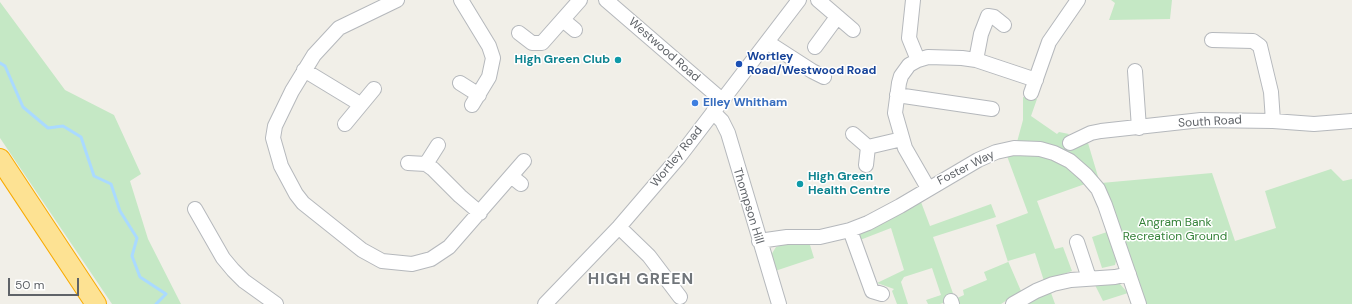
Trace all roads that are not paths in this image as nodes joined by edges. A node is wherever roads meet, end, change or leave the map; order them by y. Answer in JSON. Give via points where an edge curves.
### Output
{"nodes":[{"id":1,"x":397,"y":0,"type":"edge"},
{"id":2,"x":460,"y":0,"type":"edge"},
{"id":3,"x":580,"y":0,"type":"edge"},
{"id":4,"x":606,"y":0,"type":"edge"},
{"id":5,"x":799,"y":0,"type":"edge"},
{"id":6,"x":818,"y":0,"type":"edge"},
{"id":7,"x":913,"y":0,"type":"edge"},
{"id":8,"x":1078,"y":0,"type":"edge"},
{"id":9,"x":837,"y":17,"type":"junction"},
{"id":10,"x":563,"y":20,"type":"junction"},
{"id":11,"x":1004,"y":25,"type":"dead end"},
{"id":12,"x":575,"y":30,"type":"dead end"},
{"id":13,"x":852,"y":30,"type":"dead end"},
{"id":14,"x":519,"y":33,"type":"dead end"},
{"id":15,"x":1212,"y":40,"type":"dead end"},
{"id":16,"x":767,"y":42,"type":"junction"},
{"id":17,"x":815,"y":47,"type":"dead end"},
{"id":18,"x":918,"y":60,"type":"junction"},
{"id":19,"x":976,"y":60,"type":"junction"},
{"id":20,"x":304,"y":70,"type":"junction"},
{"id":21,"x":1135,"y":71,"type":"dead end"},
{"id":22,"x":814,"y":76,"type":"dead end"},
{"id":23,"x":1036,"y":80,"type":"junction"},
{"id":24,"x":460,"y":83,"type":"dead end"},
{"id":25,"x":374,"y":89,"type":"dead end"},
{"id":26,"x":1031,"y":93,"type":"dead end"},
{"id":27,"x":896,"y":94,"type":"junction"},
{"id":28,"x":722,"y":100,"type":"junction"},
{"id":29,"x":360,"y":104,"type":"junction"},
{"id":30,"x":992,"y":109,"type":"dead end"},
{"id":31,"x":713,"y":112,"type":"junction"},
{"id":32,"x":1273,"y":121,"type":"junction"},
{"id":33,"x":1352,"y":121,"type":"edge"},
{"id":34,"x":345,"y":124,"type":"dead end"},
{"id":35,"x":1139,"y":128,"type":"junction"},
{"id":36,"x":853,"y":134,"type":"dead end"},
{"id":37,"x":1075,"y":136,"type":"dead end"},
{"id":38,"x":902,"y":139,"type":"junction"},
{"id":39,"x":438,"y":145,"type":"dead end"},
{"id":40,"x":868,"y":147,"type":"junction"},
{"id":41,"x":0,"y":159,"type":"edge"},
{"id":42,"x":524,"y":161,"type":"dead end"},
{"id":43,"x":408,"y":163,"type":"dead end"},
{"id":44,"x":426,"y":164,"type":"junction"},
{"id":45,"x":866,"y":165,"type":"dead end"},
{"id":46,"x":928,"y":188,"type":"junction"},
{"id":47,"x":195,"y":209,"type":"dead end"},
{"id":48,"x":480,"y":213,"type":"junction"},
{"id":49,"x":619,"y":227,"type":"junction"},
{"id":50,"x":850,"y":230,"type":"junction"},
{"id":51,"x":759,"y":241,"type":"junction"},
{"id":52,"x":1077,"y":242,"type":"dead end"},
{"id":53,"x":1129,"y":274,"type":"junction"},
{"id":54,"x":1089,"y":278,"type":"junction"},
{"id":55,"x":882,"y":294,"type":"dead end"},
{"id":56,"x":680,"y":297,"type":"dead end"},
{"id":57,"x":96,"y":304,"type":"edge"},
{"id":58,"x":276,"y":304,"type":"edge"},
{"id":59,"x":545,"y":304,"type":"edge"},
{"id":60,"x":778,"y":304,"type":"edge"},
{"id":61,"x":1013,"y":304,"type":"edge"},
{"id":62,"x":1139,"y":304,"type":"edge"}],
"edges":[{"from":1,"to":20,"type":"street","via":[[339,28],[322,44]]},
{"from":2,"to":24,"type":"street","via":[[492,51],[491,72],[476,100]]},
{"from":3,"to":10,"type":"street"},
{"from":4,"to":28,"type":"street","name":"Westwood Road"},
{"from":5,"to":16,"type":"street","name":"Wortley Road"},
{"from":6,"to":9,"type":"street"},
{"from":7,"to":18,"type":"street","via":[[908,38]]},
{"from":8,"to":23,"type":"street","via":[[1049,42]]},
{"from":9,"to":13,"type":"street"},
{"from":9,"to":17,"type":"street"},
{"from":10,"to":12,"type":"street"},
{"from":10,"to":14,"type":"street","via":[[542,43],[532,43]]},
{"from":11,"to":19,"type":"street","via":[[994,17],[988,16],[981,34]]},
{"from":15,"to":32,"type":"street","via":[[1253,41],[1260,46],[1271,92]]},
{"from":16,"to":22,"type":"street"},
{"from":16,"to":28,"type":"street","name":"Wortley Road"},
{"from":18,"to":19,"type":"street","via":[[944,57]]},
{"from":18,"to":27,"type":"street","via":[[909,65],[901,76]]},
{"from":19,"to":23,"type":"street"},
{"from":20,"to":29,"type":"street"},
{"from":20,"to":48,"type":"street","via":[[275,126],[273,143],[281,166],[296,194],[316,214],[373,257],[392,263],[412,264],[440,254]]},
{"from":21,"to":35,"type":"street"},
{"from":23,"to":26,"type":"street"},
{"from":25,"to":29,"type":"street"},
{"from":27,"to":30,"type":"street"},
{"from":27,"to":38,"type":"street","via":[[895,113]]},
{"from":28,"to":31,"type":"street","name":"Wortley Road"},
{"from":29,"to":34,"type":"street"},
{"from":31,"to":49,"type":"street","name":"Wortley Road","via":[[679,157]]},
{"from":31,"to":51,"type":"street","name":"Thompson Hill","via":[[722,121],[728,133]]},
{"from":32,"to":33,"type":"street","name":"South Road","via":[[1314,124]]},
{"from":32,"to":35,"type":"street","name":"South Road","via":[[1201,120]]},
{"from":35,"to":37,"type":"street","name":"South Road"},
{"from":36,"to":40,"type":"street"},
{"from":38,"to":40,"type":"street"},
{"from":38,"to":46,"type":"street"},
{"from":39,"to":44,"type":"street"},
{"from":40,"to":45,"type":"street"},
{"from":41,"to":57,"type":"highway"},
{"from":42,"to":48,"type":"street","via":[[516,180]]},
{"from":43,"to":44,"type":"street"},
{"from":44,"to":48,"type":"street"},
{"from":46,"to":50,"type":"street","name":"Foster Way","via":[[868,223]]},
{"from":46,"to":53,"type":"street","name":"Foster Way","via":[[965,166],[996,152],[1020,147],[1054,153],[1078,167],[1098,189]]},
{"from":47,"to":58,"type":"street","via":[[233,270]]},
{"from":49,"to":56,"type":"street","via":[[660,269]]},
{"from":49,"to":59,"type":"street","name":"Wortley Road"},
{"from":50,"to":51,"type":"street","name":"Foster Way","via":[[820,237],[787,237]]},
{"from":50,"to":55,"type":"street","via":[[872,292]]},
{"from":51,"to":60,"type":"street","name":"Thompson Hill"},
{"from":52,"to":54,"type":"street"},
{"from":53,"to":54,"type":"street"},
{"from":53,"to":62,"type":"street","name":"Foster Way"},
{"from":54,"to":61,"type":"street","via":[[1053,284]]}]}
